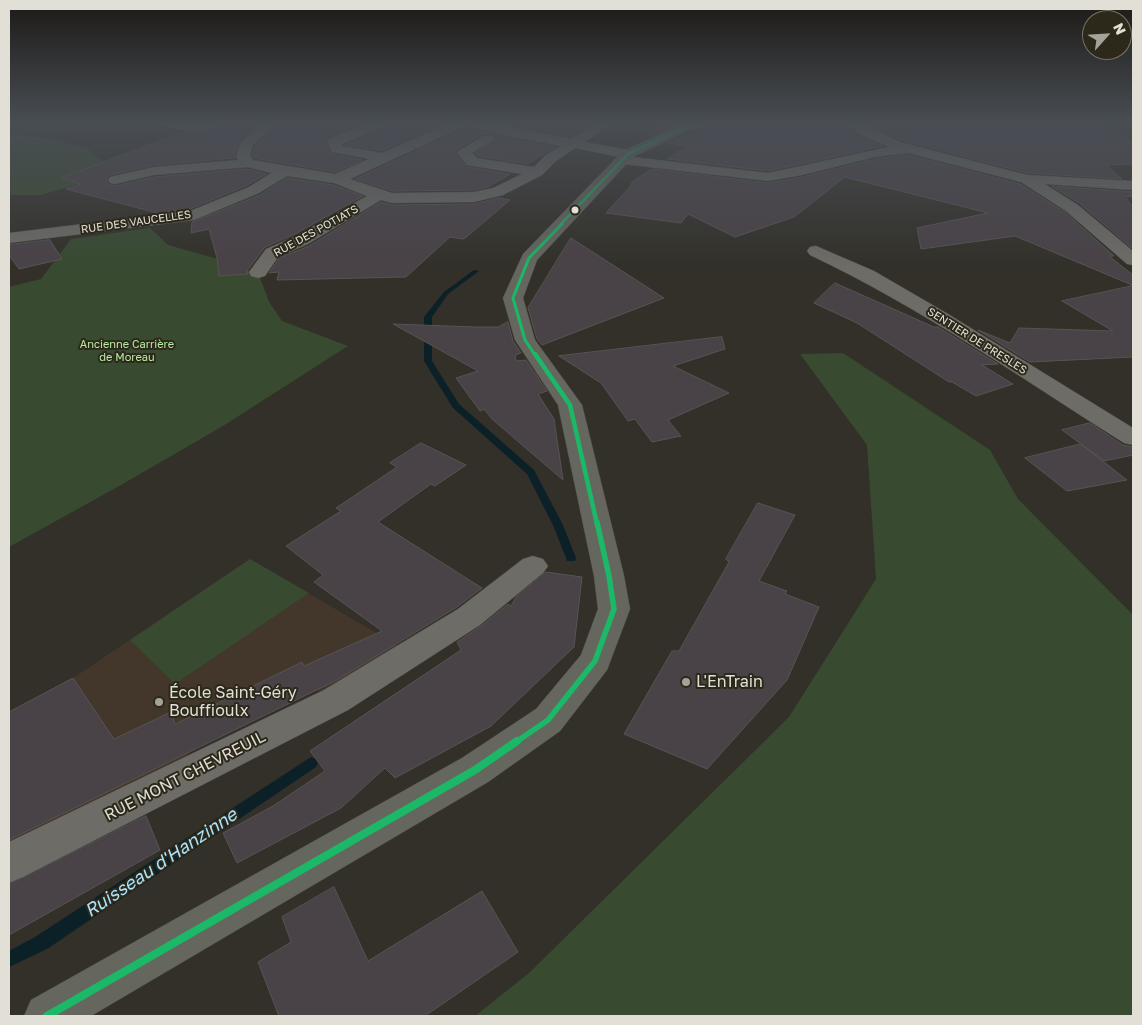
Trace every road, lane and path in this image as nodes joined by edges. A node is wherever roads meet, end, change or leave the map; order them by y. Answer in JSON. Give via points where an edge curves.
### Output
{"nodes":[{"id":1,"x":150,"y":172,"type":"edge"},
{"id":2,"x":283,"y":172,"type":"edge"},
{"id":3,"x":290,"y":172,"type":"edge"},
{"id":4,"x":353,"y":172,"type":"edge"},
{"id":5,"x":538,"y":172,"type":"edge"},
{"id":6,"x":612,"y":172,"type":"edge"},
{"id":7,"x":731,"y":172,"type":"edge"},
{"id":8,"x":797,"y":172,"type":"edge"},
{"id":9,"x":997,"y":172,"type":"edge"},
{"id":10,"x":337,"y":179,"type":"junction"},
{"id":11,"x":1026,"y":179,"type":"junction"},
{"id":12,"x":115,"y":180,"type":"dead end"},
{"id":13,"x":1133,"y":185,"type":"edge"},
{"id":14,"x":379,"y":196,"type":"junction"},
{"id":15,"x":94,"y":228,"type":"junction"},
{"id":16,"x":9,"y":238,"type":"edge"},
{"id":17,"x":9,"y":249,"type":"edge"},
{"id":18,"x":816,"y":251,"type":"dead end"},
{"id":19,"x":1133,"y":260,"type":"edge"},
{"id":20,"x":258,"y":272,"type":"dead end"},
{"id":21,"x":1133,"y":438,"type":"edge"},
{"id":22,"x":533,"y":566,"type":"dead end"},
{"id":23,"x":9,"y":863,"type":"edge"},
{"id":24,"x":47,"y":1016,"type":"edge"}],
"edges":[{"from":1,"to":12,"type":"street"},
{"from":2,"to":15,"type":"street","name":"RUE DES VAUCELLES","via":[[254,190],[194,215]]},
{"from":3,"to":10,"type":"street"},
{"from":4,"to":10,"type":"street"},
{"from":5,"to":14,"type":"street","via":[[498,192],[466,197]]},
{"from":6,"to":24,"type":"main road","via":[[529,258],[513,298],[525,340],[570,405],[592,500],[614,609],[596,661],[548,720],[475,770]]},
{"from":7,"to":8,"type":"street","via":[[768,177]]},
{"from":9,"to":11,"type":"street"},
{"from":10,"to":14,"type":"street"},
{"from":11,"to":13,"type":"street"},
{"from":11,"to":19,"type":"street","via":[[1072,208]]},
{"from":14,"to":20,"type":"street","name":"RUE DES POTIATS","via":[[302,240],[272,253]]},
{"from":15,"to":16,"type":"street","name":"RUE DES VAUCELLES"},
{"from":15,"to":17,"type":"street"},
{"from":18,"to":21,"type":"street","name":"SENTIER DE PRESLES","via":[[867,275],[941,318]]},
{"from":22,"to":23,"type":"street","name":"RUE MONT CHEVREUIL","via":[[469,617],[336,700]]}]}
